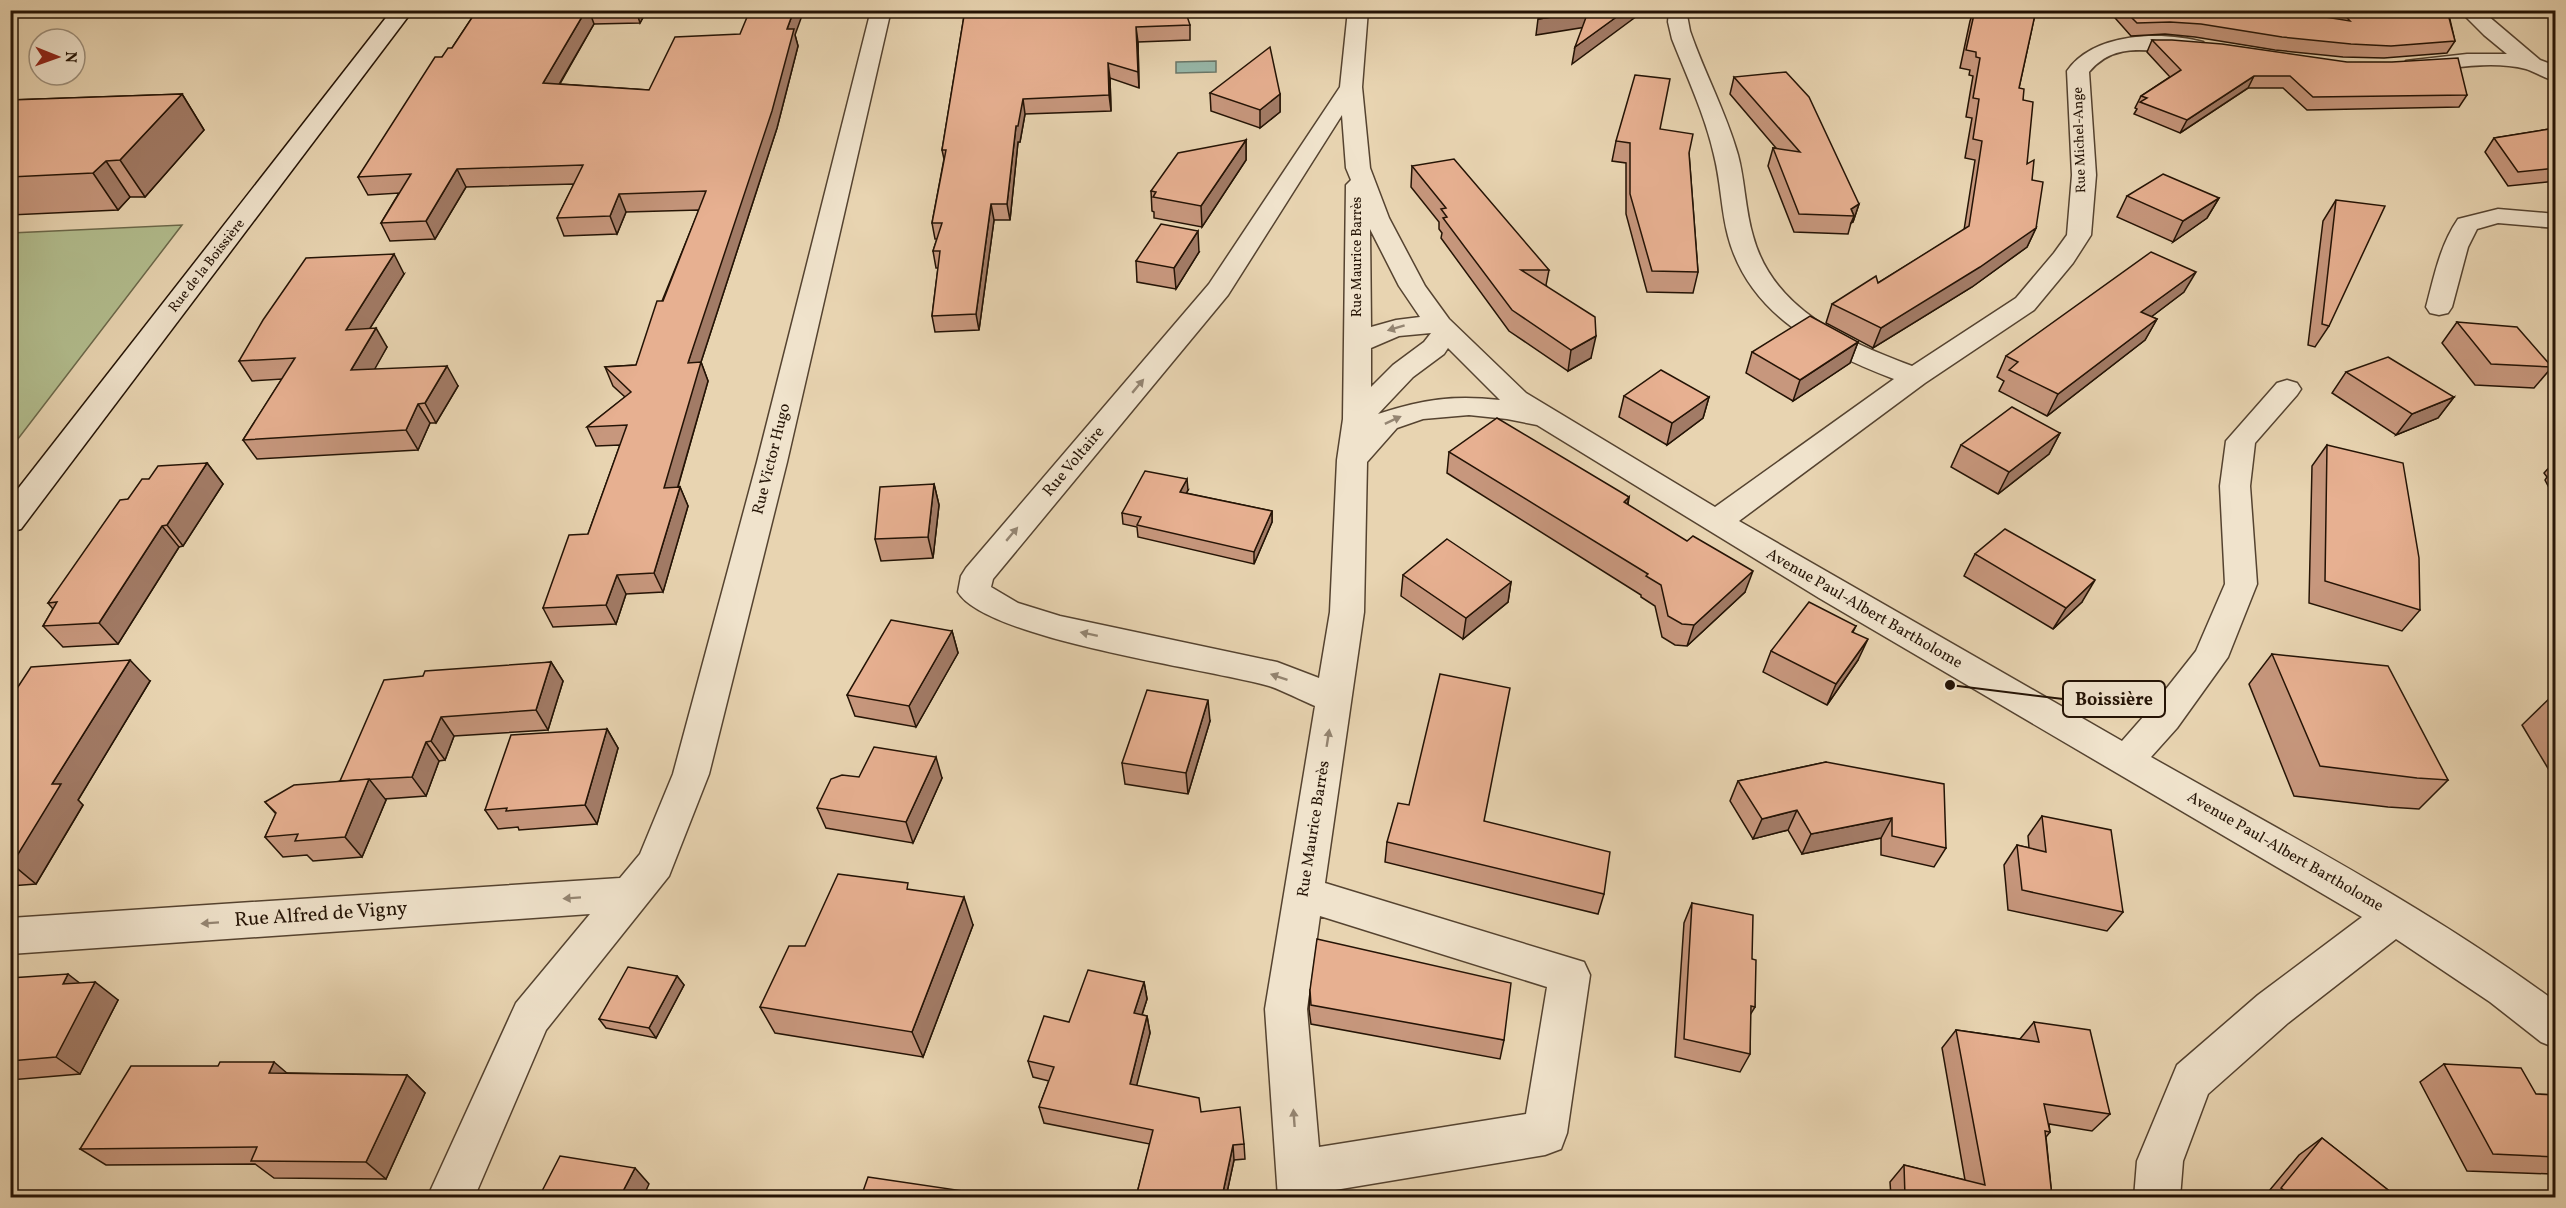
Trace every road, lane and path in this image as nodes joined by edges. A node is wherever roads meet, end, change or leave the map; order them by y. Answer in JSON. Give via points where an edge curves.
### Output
{"nodes":[{"id":1,"x":403,"y":10,"type":"edge"},
{"id":2,"x":881,"y":10,"type":"edge"},
{"id":3,"x":1358,"y":10,"type":"edge"},
{"id":4,"x":1682,"y":10,"type":"edge"},
{"id":5,"x":2469,"y":10,"type":"edge"},
{"id":6,"x":2217,"y":48,"type":"edge"},
{"id":7,"x":2532,"y":63,"type":"junction"},
{"id":8,"x":2394,"y":67,"type":"edge"},
{"id":9,"x":2556,"y":75,"type":"edge"},
{"id":10,"x":1351,"y":87,"type":"junction"},
{"id":11,"x":1358,"y":168,"type":"junction"},
{"id":12,"x":2556,"y":221,"type":"edge"},
{"id":13,"x":2439,"y":307,"type":"dead end"},
{"id":14,"x":1443,"y":328,"type":"junction"},
{"id":15,"x":1356,"y":345,"type":"junction"},
{"id":16,"x":1916,"y":377,"type":"junction"},
{"id":17,"x":2287,"y":389,"type":"dead end"},
{"id":18,"x":1357,"y":419,"type":"junction"},
{"id":19,"x":1580,"y":440,"type":"junction"},
{"id":20,"x":1352,"y":460,"type":"junction"},
{"id":21,"x":10,"y":521,"type":"edge"},
{"id":22,"x":1717,"y":521,"type":"junction"},
{"id":23,"x":1334,"y":699,"type":"junction"},
{"id":24,"x":2126,"y":761,"type":"junction"},
{"id":25,"x":631,"y":894,"type":"junction"},
{"id":26,"x":1304,"y":894,"type":"junction"},
{"id":27,"x":2395,"y":915,"type":"junction"},
{"id":28,"x":10,"y":936,"type":"edge"},
{"id":29,"x":2556,"y":1028,"type":"edge"},
{"id":30,"x":1299,"y":1185,"type":"edge"},
{"id":31,"x":450,"y":1197,"type":"edge"},
{"id":32,"x":2157,"y":1197,"type":"edge"}],
"edges":[{"from":1,"to":21,"type":"street","name":"Rue de la Boissière"},
{"from":2,"to":25,"type":"street","name":"Rue Victor Hugo","via":[[772,462],[691,774],[655,864]]},
{"from":3,"to":10,"type":"street","name":"Rue Voltaire"},
{"from":4,"to":16,"type":"street","via":[[1677,13],[1677,28],[1727,154],[1743,248],[1765,291],[1802,326],[1856,355]]},
{"from":5,"to":7,"type":"street"},
{"from":6,"to":16,"type":"street","name":"Rue Michel-Ange","via":[[2122,45],[2092,56],[2078,71],[2084,175],[2079,235],[2025,304]]},
{"from":7,"to":8,"type":"street","via":[[2499,60]]},
{"from":7,"to":9,"type":"street"},
{"from":10,"to":11,"type":"street","name":"Avenue Paul-Albert Bartholome"},
{"from":23,"to":10,"type":"street","name":"Rue Voltaire","one_way":true,"via":[[1277,675],[1060,628],[1006,612],[974,592],[977,576],[1219,290]]},
{"from":11,"to":14,"type":"street","name":"Avenue Paul-Albert Bartholome","via":[[1377,218],[1412,286]]},
{"from":11,"to":15,"type":"street","name":"Rue Maurice Barrès"},
{"from":12,"to":13,"type":"street","via":[[2498,216],[2467,224],[2455,247]]},
{"from":14,"to":15,"type":"street","name":"Rue Maurice Barrès","one_way":true,"via":[[1404,325]]},
{"from":14,"to":18,"type":"street","via":[[1434,348],[1403,371]]},
{"from":14,"to":19,"type":"street","name":"Avenue Paul-Albert Bartholome","via":[[1516,399]]},
{"from":15,"to":18,"type":"street","name":"Rue Maurice Barrès"},
{"from":16,"to":22,"type":"street","name":"Rue Michel-Ange"},
{"from":17,"to":24,"type":"street","via":[[2241,441],[2235,486],[2241,584],[2211,657]]},
{"from":18,"to":20,"type":"street","name":"Rue Maurice Barrès"},
{"from":20,"to":19,"type":"street","one_way":true,"via":[[1387,421],[1420,410],[1469,406],[1509,410]]},
{"from":19,"to":22,"type":"street","name":"Avenue Paul-Albert Bartholome"},
{"from":20,"to":23,"type":"street","name":"Rue Maurice Barrès","via":[[1347,612]]},
{"from":22,"to":24,"type":"street","name":"Avenue Paul-Albert Bartholome"},
{"from":26,"to":23,"type":"street","name":"Rue Maurice Barrès","one_way":true},
{"from":24,"to":27,"type":"street","name":"Avenue Paul-Albert Bartholome"},
{"from":25,"to":28,"type":"street","name":"Rue Alfred de Vigny","one_way":true},
{"from":25,"to":31,"type":"street","name":"Rue Victor Hugo","via":[[531,1017]]},
{"from":30,"to":26,"type":"street","name":"Rue Maurice Barrès","one_way":true,"via":[[1286,1009]]},
{"from":26,"to":30,"type":"street","via":[[1569,975],[1545,1133]]},
{"from":27,"to":29,"type":"street","name":"Avenue Paul-Albert Bartholome"},
{"from":27,"to":32,"type":"street","via":[[2273,1009],[2192,1080],[2160,1161]]}]}
